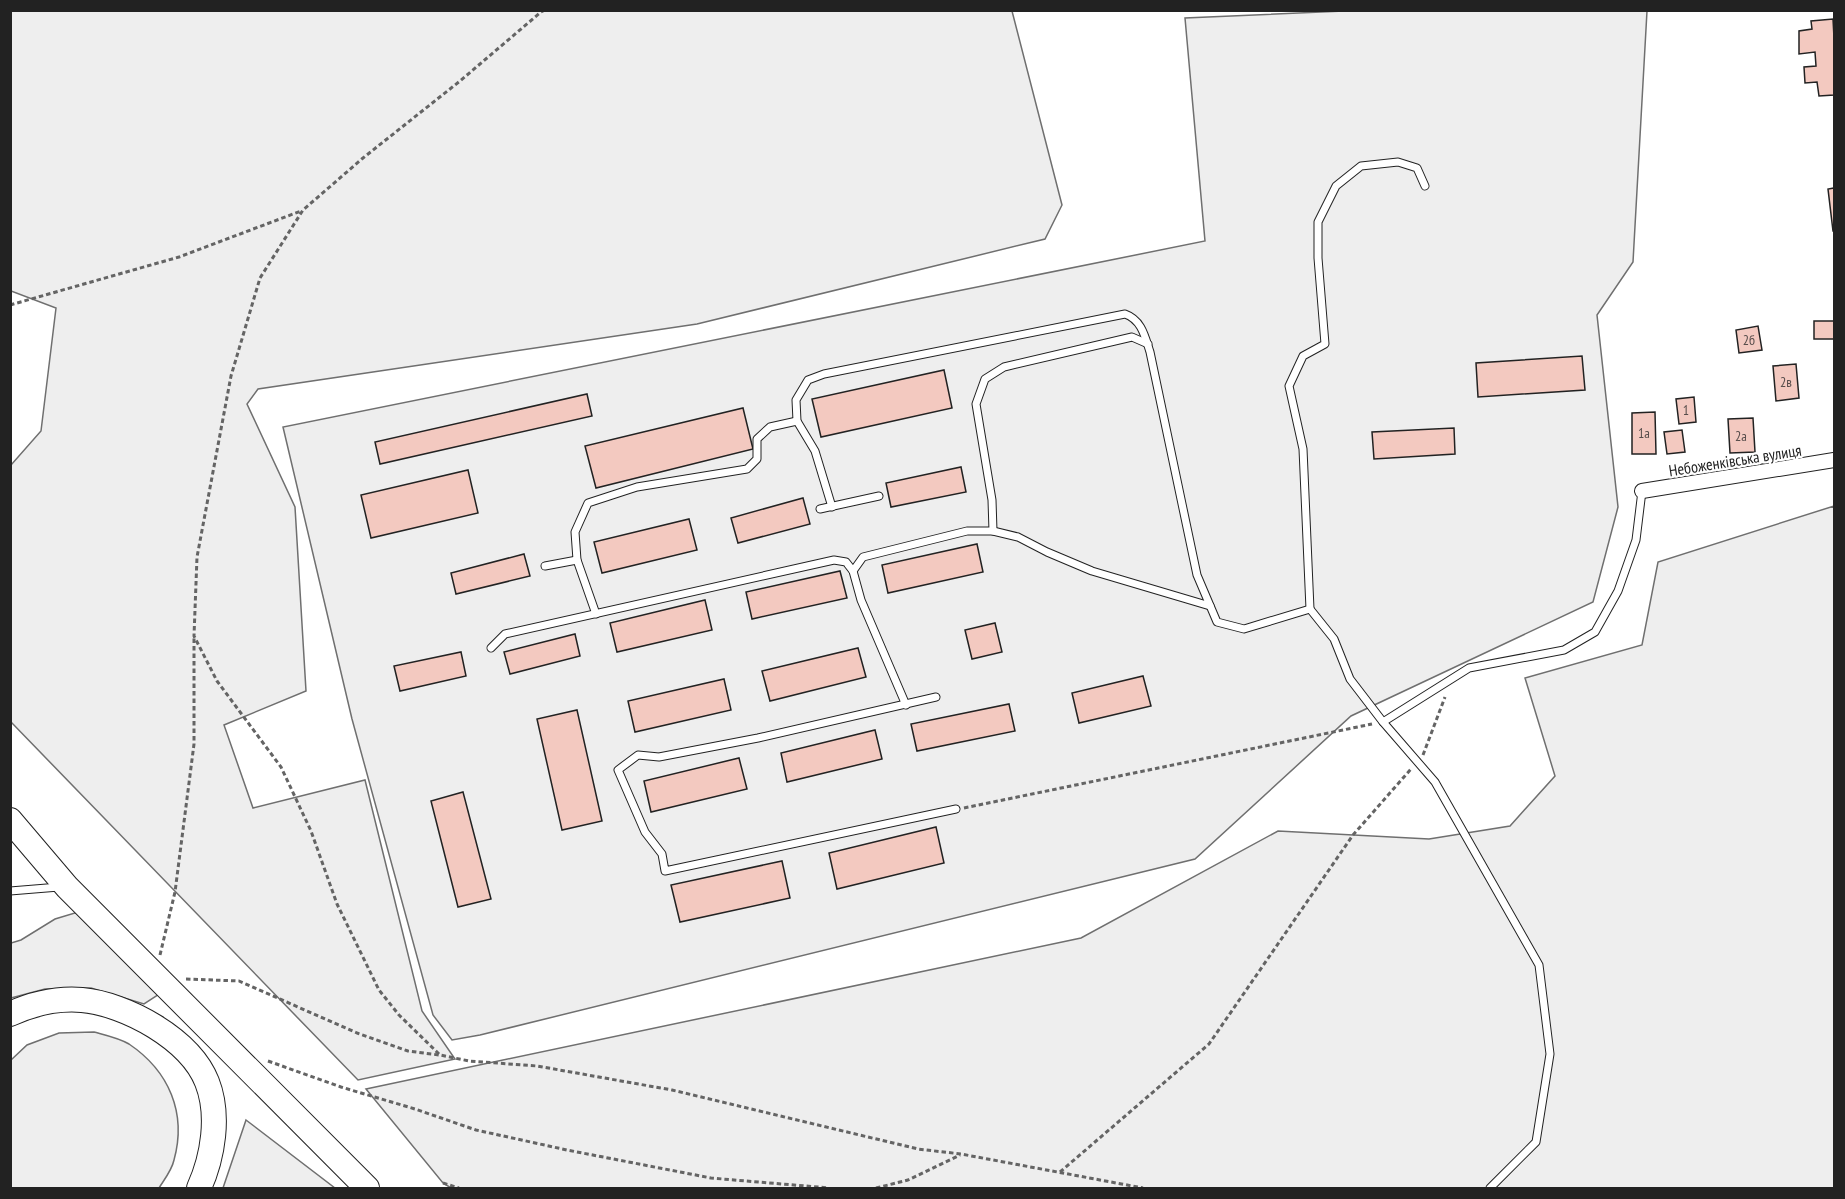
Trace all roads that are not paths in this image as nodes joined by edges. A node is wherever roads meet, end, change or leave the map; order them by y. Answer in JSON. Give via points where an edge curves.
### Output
{"nodes":[{"id":1,"x":1425,"y":186,"type":"dead end"},
{"id":2,"x":1148,"y":344,"type":"junction"},
{"id":3,"x":797,"y":421,"type":"junction"},
{"id":4,"x":1834,"y":460,"type":"edge"},
{"id":5,"x":1642,"y":491,"type":"joint"},
{"id":6,"x":879,"y":496,"type":"dead end"},
{"id":7,"x":832,"y":507,"type":"junction"},
{"id":8,"x":820,"y":509,"type":"dead end"},
{"id":9,"x":993,"y":531,"type":"junction"},
{"id":10,"x":577,"y":560,"type":"junction"},
{"id":11,"x":545,"y":566,"type":"dead end"},
{"id":12,"x":854,"y":571,"type":"junction"},
{"id":13,"x":1210,"y":606,"type":"junction"},
{"id":14,"x":1310,"y":609,"type":"junction"},
{"id":15,"x":596,"y":614,"type":"junction"},
{"id":16,"x":491,"y":648,"type":"dead end"},
{"id":17,"x":936,"y":698,"type":"dead end"},
{"id":18,"x":906,"y":705,"type":"junction"},
{"id":19,"x":1383,"y":722,"type":"junction"},
{"id":20,"x":956,"y":809,"type":"dead end"},
{"id":21,"x":10,"y":820,"type":"edge"},
{"id":22,"x":67,"y":886,"type":"junction"},
{"id":23,"x":10,"y":891,"type":"edge"},
{"id":24,"x":10,"y":1014,"type":"edge"},
{"id":25,"x":199,"y":1188,"type":"edge"},
{"id":26,"x":367,"y":1188,"type":"edge"},
{"id":27,"x":1490,"y":1188,"type":"edge"}],
"edges":[{"from":1,"to":14,"type":"lane","via":[[1417,168],[1398,162],[1361,165],[1336,186],[1318,222],[1325,344],[1303,356],[1289,386],[1303,449]]},
{"from":2,"to":3,"type":"lane","via":[[1134,317],[1125,314],[824,374],[808,380],[796,400]]},
{"from":2,"to":9,"type":"lane","via":[[1132,337],[1004,367],[985,379],[976,404],[992,500]]},
{"from":2,"to":13,"type":"lane","via":[[1197,575]]},
{"from":3,"to":7,"type":"lane","via":[[815,451]]},
{"from":3,"to":10,"type":"lane","via":[[770,428],[758,439],[757,459],[747,470],[637,487],[588,503],[574,532]]},
{"from":4,"to":5,"type":"street","name":"Небоженківська вулиця"},
{"from":5,"to":19,"type":"lane","via":[[1636,540],[1618,591],[1595,632],[1564,650],[1469,668]]},
{"from":6,"to":7,"type":"lane"},
{"from":7,"to":8,"type":"lane"},
{"from":9,"to":12,"type":"lane","via":[[967,531],[863,557]]},
{"from":9,"to":13,"type":"lane","via":[[1018,537],[1092,571]]},
{"from":10,"to":11,"type":"lane"},
{"from":10,"to":15,"type":"lane"},
{"from":12,"to":15,"type":"lane","via":[[846,562],[834,560]]},
{"from":12,"to":18,"type":"lane","via":[[861,600]]},
{"from":13,"to":14,"type":"lane","via":[[1217,622],[1244,629]]},
{"from":14,"to":19,"type":"lane","via":[[1334,639],[1350,679]]},
{"from":15,"to":16,"type":"lane","via":[[505,634]]},
{"from":17,"to":18,"type":"lane"},
{"from":18,"to":20,"type":"lane","via":[[659,757],[638,755],[618,770],[645,832],[662,854],[665,871]]},
{"from":19,"to":27,"type":"lane","via":[[1435,782],[1539,965],[1550,1054],[1536,1142]]},
{"from":21,"to":22,"type":"highway"},
{"from":22,"to":23,"type":"lane"},
{"from":22,"to":26,"type":"highway"},
{"from":24,"to":25,"type":"highway","via":[[64,1000],[99,1003],[148,1023],[184,1049],[203,1072],[213,1108],[212,1145]]}]}
